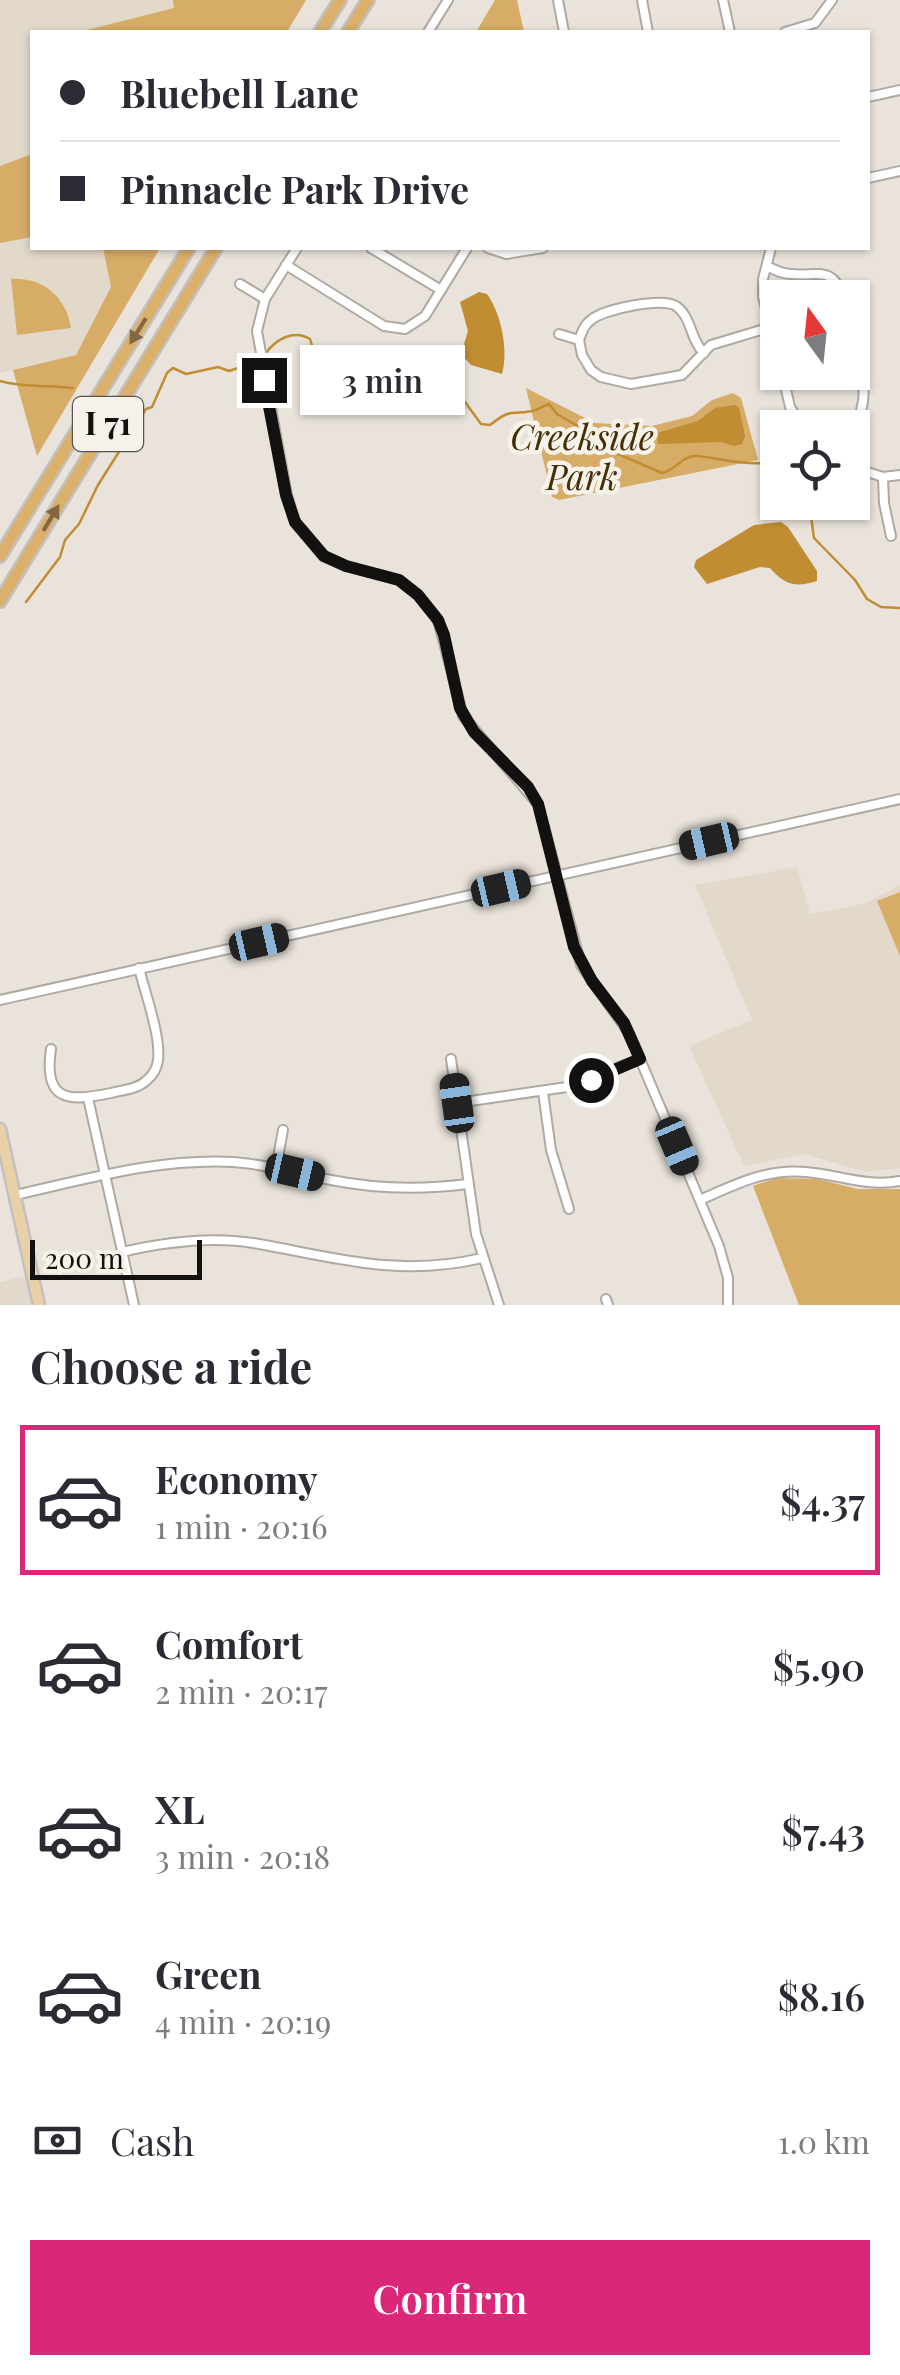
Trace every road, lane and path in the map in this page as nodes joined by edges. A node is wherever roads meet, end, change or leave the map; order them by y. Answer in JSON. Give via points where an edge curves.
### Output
{"nodes":[{"id":1,"x":340,"y":0,"type":"edge"},
{"id":2,"x":368,"y":0,"type":"edge"},
{"id":3,"x":448,"y":0,"type":"edge"},
{"id":4,"x":558,"y":0,"type":"edge"},
{"id":5,"x":642,"y":0,"type":"edge"},
{"id":6,"x":723,"y":0,"type":"edge"},
{"id":7,"x":832,"y":0,"type":"edge"},
{"id":8,"x":321,"y":30,"type":"edge"},
{"id":9,"x":349,"y":30,"type":"edge"},
{"id":10,"x":429,"y":30,"type":"edge"},
{"id":11,"x":564,"y":30,"type":"edge"},
{"id":12,"x":648,"y":30,"type":"edge"},
{"id":13,"x":730,"y":30,"type":"edge"},
{"id":14,"x":792,"y":30,"type":"edge"},
{"id":15,"x":900,"y":90,"type":"edge"},
{"id":16,"x":870,"y":98,"type":"edge"},
{"id":17,"x":899,"y":174,"type":"edge"},
{"id":18,"x":870,"y":178,"type":"edge"},
{"id":19,"x":187,"y":250,"type":"edge"},
{"id":20,"x":215,"y":250,"type":"edge"},
{"id":21,"x":296,"y":250,"type":"edge"},
{"id":22,"x":374,"y":250,"type":"edge"},
{"id":23,"x":466,"y":250,"type":"edge"},
{"id":24,"x":494,"y":250,"type":"edge"},
{"id":25,"x":530,"y":250,"type":"edge"},
{"id":26,"x":771,"y":250,"type":"edge"},
{"id":27,"x":286,"y":265,"type":"junction"},
{"id":28,"x":767,"y":266,"type":"junction"},
{"id":29,"x":762,"y":280,"type":"edge"},
{"id":30,"x":833,"y":280,"type":"edge"},
{"id":31,"x":240,"y":284,"type":"dead end"},
{"id":32,"x":441,"y":290,"type":"junction"},
{"id":33,"x":265,"y":299,"type":"junction"},
{"id":34,"x":760,"y":330,"type":"edge"},
{"id":35,"x":559,"y":334,"type":"dead end"},
{"id":36,"x":580,"y":340,"type":"junction"},
{"id":37,"x":704,"y":353,"type":"junction"},
{"id":38,"x":870,"y":473,"type":"edge"},
{"id":39,"x":900,"y":475,"type":"edge"},
{"id":40,"x":883,"y":477,"type":"junction"},
{"id":41,"x":891,"y":536,"type":"dead end"},
{"id":42,"x":0,"y":556,"type":"edge"},
{"id":43,"x":0,"y":601,"type":"edge"},
{"id":44,"x":900,"y":799,"type":"edge"},
{"id":45,"x":557,"y":875,"type":"junction"},
{"id":46,"x":140,"y":968,"type":"junction"},
{"id":47,"x":0,"y":1000,"type":"edge"},
{"id":48,"x":51,"y":1049,"type":"dead end"},
{"id":49,"x":451,"y":1059,"type":"dead end"},
{"id":50,"x":640,"y":1059,"type":"junction"},
{"id":51,"x":543,"y":1092,"type":"junction"},
{"id":52,"x":88,"y":1098,"type":"junction"},
{"id":53,"x":457,"y":1103,"type":"junction"},
{"id":54,"x":0,"y":1129,"type":"edge"},
{"id":55,"x":283,"y":1130,"type":"dead end"},
{"id":56,"x":276,"y":1168,"type":"junction"},
{"id":57,"x":105,"y":1174,"type":"junction"},
{"id":58,"x":900,"y":1182,"type":"edge"},
{"id":59,"x":467,"y":1184,"type":"junction"},
{"id":60,"x":15,"y":1195,"type":"junction"},
{"id":61,"x":700,"y":1200,"type":"junction"},
{"id":62,"x":569,"y":1208,"type":"dead end"},
{"id":63,"x":122,"y":1252,"type":"junction"},
{"id":64,"x":482,"y":1258,"type":"junction"},
{"id":65,"x":40,"y":1305,"type":"edge"},
{"id":66,"x":134,"y":1305,"type":"edge"},
{"id":67,"x":499,"y":1305,"type":"edge"},
{"id":68,"x":728,"y":1305,"type":"edge"}],
"edges":[{"from":1,"to":8,"type":"highway"},
{"from":2,"to":9,"type":"highway"},
{"from":3,"to":10,"type":"street"},
{"from":4,"to":11,"type":"street"},
{"from":5,"to":12,"type":"street"},
{"from":6,"to":13,"type":"street"},
{"from":7,"to":14,"type":"street","via":[[816,23]]},
{"from":15,"to":16,"type":"street"},
{"from":17,"to":18,"type":"street"},
{"from":19,"to":42,"type":"highway","number":"I 71","one_way":true},
{"from":43,"to":20,"type":"highway","number":"I 71","one_way":true},
{"from":21,"to":27,"type":"street"},
{"from":22,"to":32,"type":"street"},
{"from":23,"to":32,"type":"street"},
{"from":24,"to":25,"type":"street"},
{"from":26,"to":28,"type":"street"},
{"from":27,"to":32,"type":"street","via":[[396,329],[420,321]]},
{"from":27,"to":33,"type":"street"},
{"from":28,"to":29,"type":"street"},
{"from":28,"to":30,"type":"street"},
{"from":31,"to":33,"type":"street"},
{"from":33,"to":45,"type":"street","via":[[257,341],[295,522],[324,556],[399,580],[426,603],[444,635],[460,708],[534,796]]},
{"from":34,"to":37,"type":"street","via":[[721,340]]},
{"from":35,"to":36,"type":"street"},
{"from":36,"to":37,"type":"street","via":[[591,370],[631,384],[682,375]]},
{"from":36,"to":37,"type":"street","via":[[584,326],[599,315],[669,303],[685,315]]},
{"from":38,"to":40,"type":"street"},
{"from":39,"to":40,"type":"street"},
{"from":40,"to":41,"type":"street"},
{"from":44,"to":45,"type":"street"},
{"from":45,"to":46,"type":"street"},
{"from":45,"to":50,"type":"street","via":[[582,965],[624,1023]]},
{"from":46,"to":47,"type":"street"},
{"from":46,"to":52,"type":"street","via":[[157,1066],[142,1085]]},
{"from":48,"to":52,"type":"street","via":[[48,1067],[58,1092]]},
{"from":49,"to":53,"type":"street"},
{"from":50,"to":51,"type":"street"},
{"from":50,"to":61,"type":"street"},
{"from":51,"to":53,"type":"street"},
{"from":51,"to":62,"type":"street"},
{"from":52,"to":57,"type":"street"},
{"from":53,"to":59,"type":"street"},
{"from":54,"to":60,"type":"main road"},
{"from":55,"to":56,"type":"street"},
{"from":56,"to":57,"type":"street","via":[[198,1162]]},
{"from":56,"to":59,"type":"street","via":[[396,1188]]},
{"from":57,"to":60,"type":"street"},
{"from":57,"to":63,"type":"street"},
{"from":58,"to":61,"type":"street","via":[[777,1172]]},
{"from":59,"to":64,"type":"street"},
{"from":60,"to":65,"type":"main road"},
{"from":61,"to":68,"type":"street","via":[[723,1258]]},
{"from":63,"to":64,"type":"street","via":[[198,1240],[363,1265],[427,1267]]},
{"from":63,"to":66,"type":"street"},
{"from":64,"to":67,"type":"street"}]}
